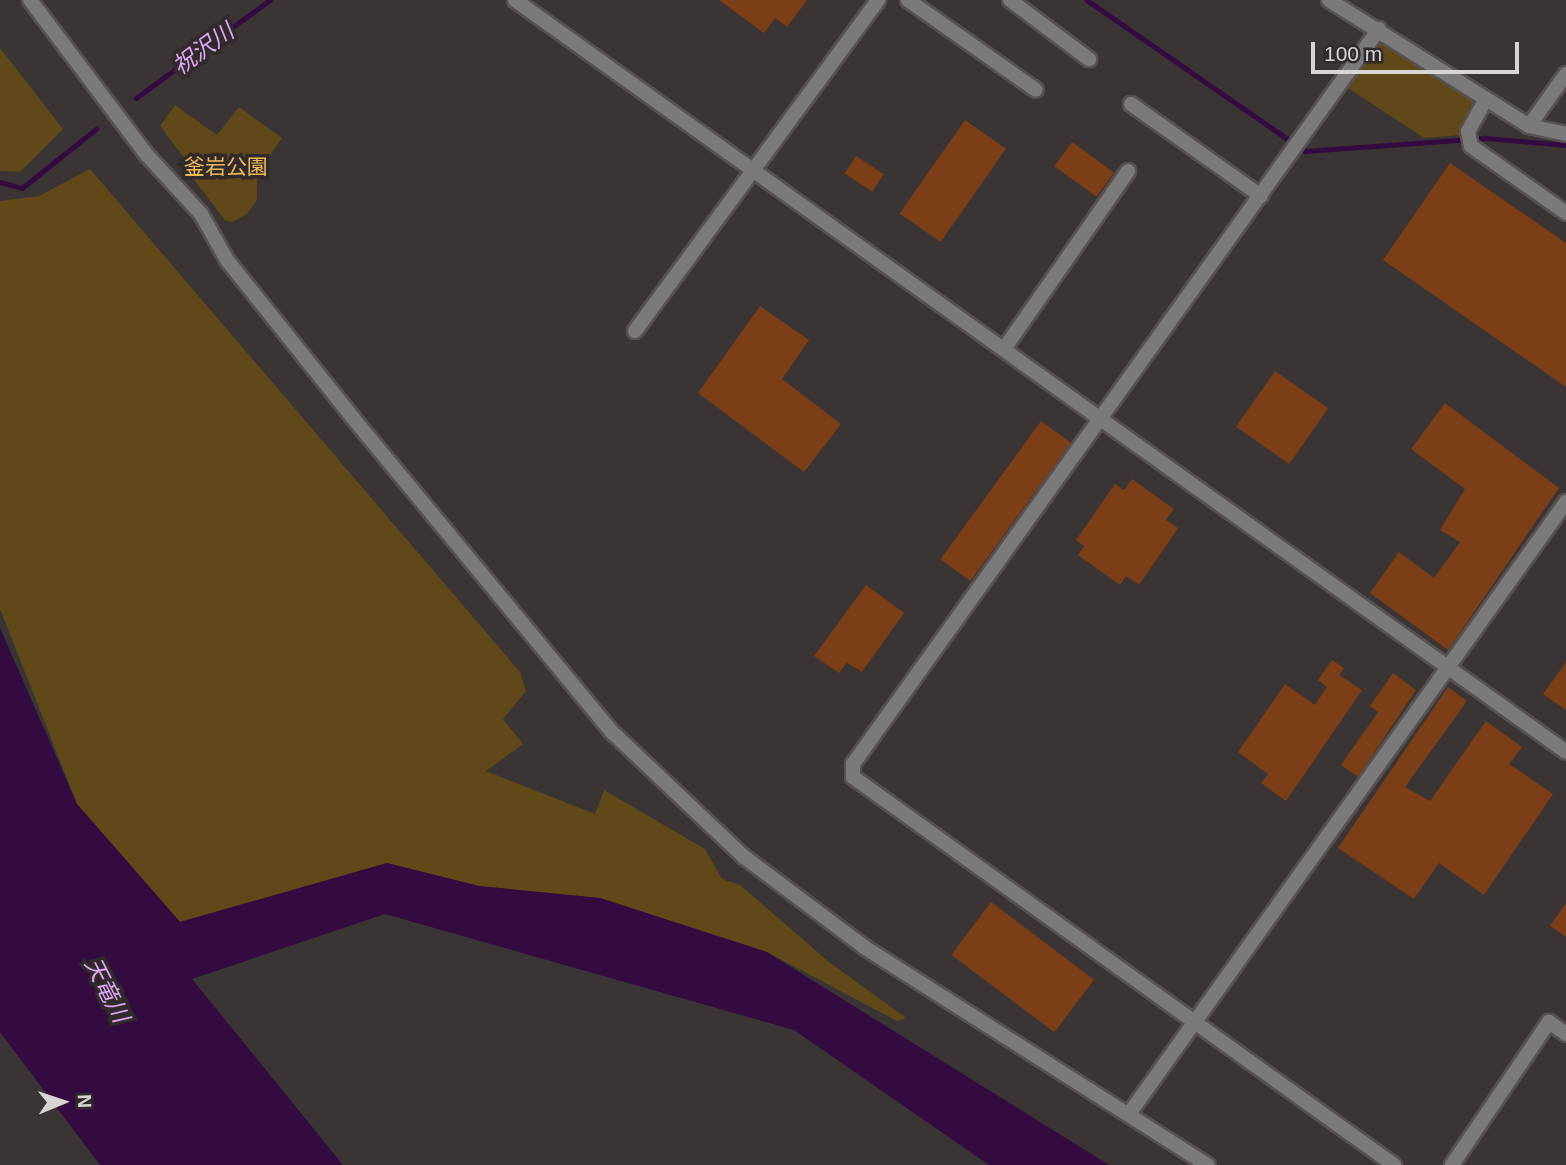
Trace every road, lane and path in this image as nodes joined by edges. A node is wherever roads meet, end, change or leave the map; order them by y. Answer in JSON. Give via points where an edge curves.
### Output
{"nodes":[{"id":1,"x":30,"y":0,"type":"edge"},
{"id":2,"x":514,"y":0,"type":"edge"},
{"id":3,"x":878,"y":0,"type":"edge"},
{"id":4,"x":908,"y":0,"type":"edge"},
{"id":5,"x":1010,"y":0,"type":"edge"},
{"id":6,"x":1329,"y":0,"type":"edge"},
{"id":7,"x":1351,"y":5,"type":"edge"},
{"id":8,"x":1379,"y":29,"type":"junction"},
{"id":9,"x":1090,"y":59,"type":"dead end"},
{"id":10,"x":1566,"y":74,"type":"edge"},
{"id":11,"x":1036,"y":90,"type":"dead end"},
{"id":12,"x":1486,"y":99,"type":"junction"},
{"id":13,"x":1131,"y":104,"type":"dead end"},
{"id":14,"x":1530,"y":126,"type":"junction"},
{"id":15,"x":1566,"y":134,"type":"edge"},
{"id":16,"x":754,"y":171,"type":"junction"},
{"id":17,"x":1128,"y":171,"type":"dead end"},
{"id":18,"x":1261,"y":196,"type":"junction"},
{"id":19,"x":1566,"y":213,"type":"edge"},
{"id":20,"x":635,"y":331,"type":"dead end"},
{"id":21,"x":1004,"y":349,"type":"junction"},
{"id":22,"x":1101,"y":417,"type":"junction"},
{"id":23,"x":1566,"y":502,"type":"edge"},
{"id":24,"x":1448,"y":668,"type":"junction"},
{"id":25,"x":1566,"y":752,"type":"edge"},
{"id":26,"x":1194,"y":1021,"type":"junction"},
{"id":27,"x":1566,"y":1034,"type":"edge"},
{"id":28,"x":1129,"y":1114,"type":"junction"},
{"id":29,"x":1208,"y":1165,"type":"edge"},
{"id":30,"x":1394,"y":1165,"type":"edge"},
{"id":31,"x":1452,"y":1165,"type":"edge"}],
"edges":[{"from":1,"to":28,"type":"street","via":[[147,155],[201,214],[227,260],[613,733],[743,856],[864,947]]},
{"from":2,"to":16,"type":"street"},
{"from":3,"to":16,"type":"street"},
{"from":4,"to":11,"type":"street"},
{"from":5,"to":9,"type":"street"},
{"from":6,"to":7,"type":"street"},
{"from":7,"to":8,"type":"street"},
{"from":8,"to":12,"type":"street"},
{"from":8,"to":18,"type":"street"},
{"from":10,"to":14,"type":"street"},
{"from":12,"to":14,"type":"street"},
{"from":12,"to":19,"type":"street","via":[[1468,137]]},
{"from":13,"to":18,"type":"street"},
{"from":14,"to":15,"type":"street"},
{"from":16,"to":20,"type":"street"},
{"from":16,"to":21,"type":"street"},
{"from":17,"to":21,"type":"street"},
{"from":18,"to":22,"type":"street"},
{"from":21,"to":22,"type":"street"},
{"from":22,"to":24,"type":"street"},
{"from":22,"to":26,"type":"street","via":[[853,764],[853,777]]},
{"from":23,"to":24,"type":"street"},
{"from":24,"to":25,"type":"street"},
{"from":24,"to":26,"type":"street"},
{"from":26,"to":28,"type":"street"},
{"from":26,"to":30,"type":"street"},
{"from":27,"to":31,"type":"street","via":[[1549,1022]]},
{"from":28,"to":29,"type":"street"}]}
